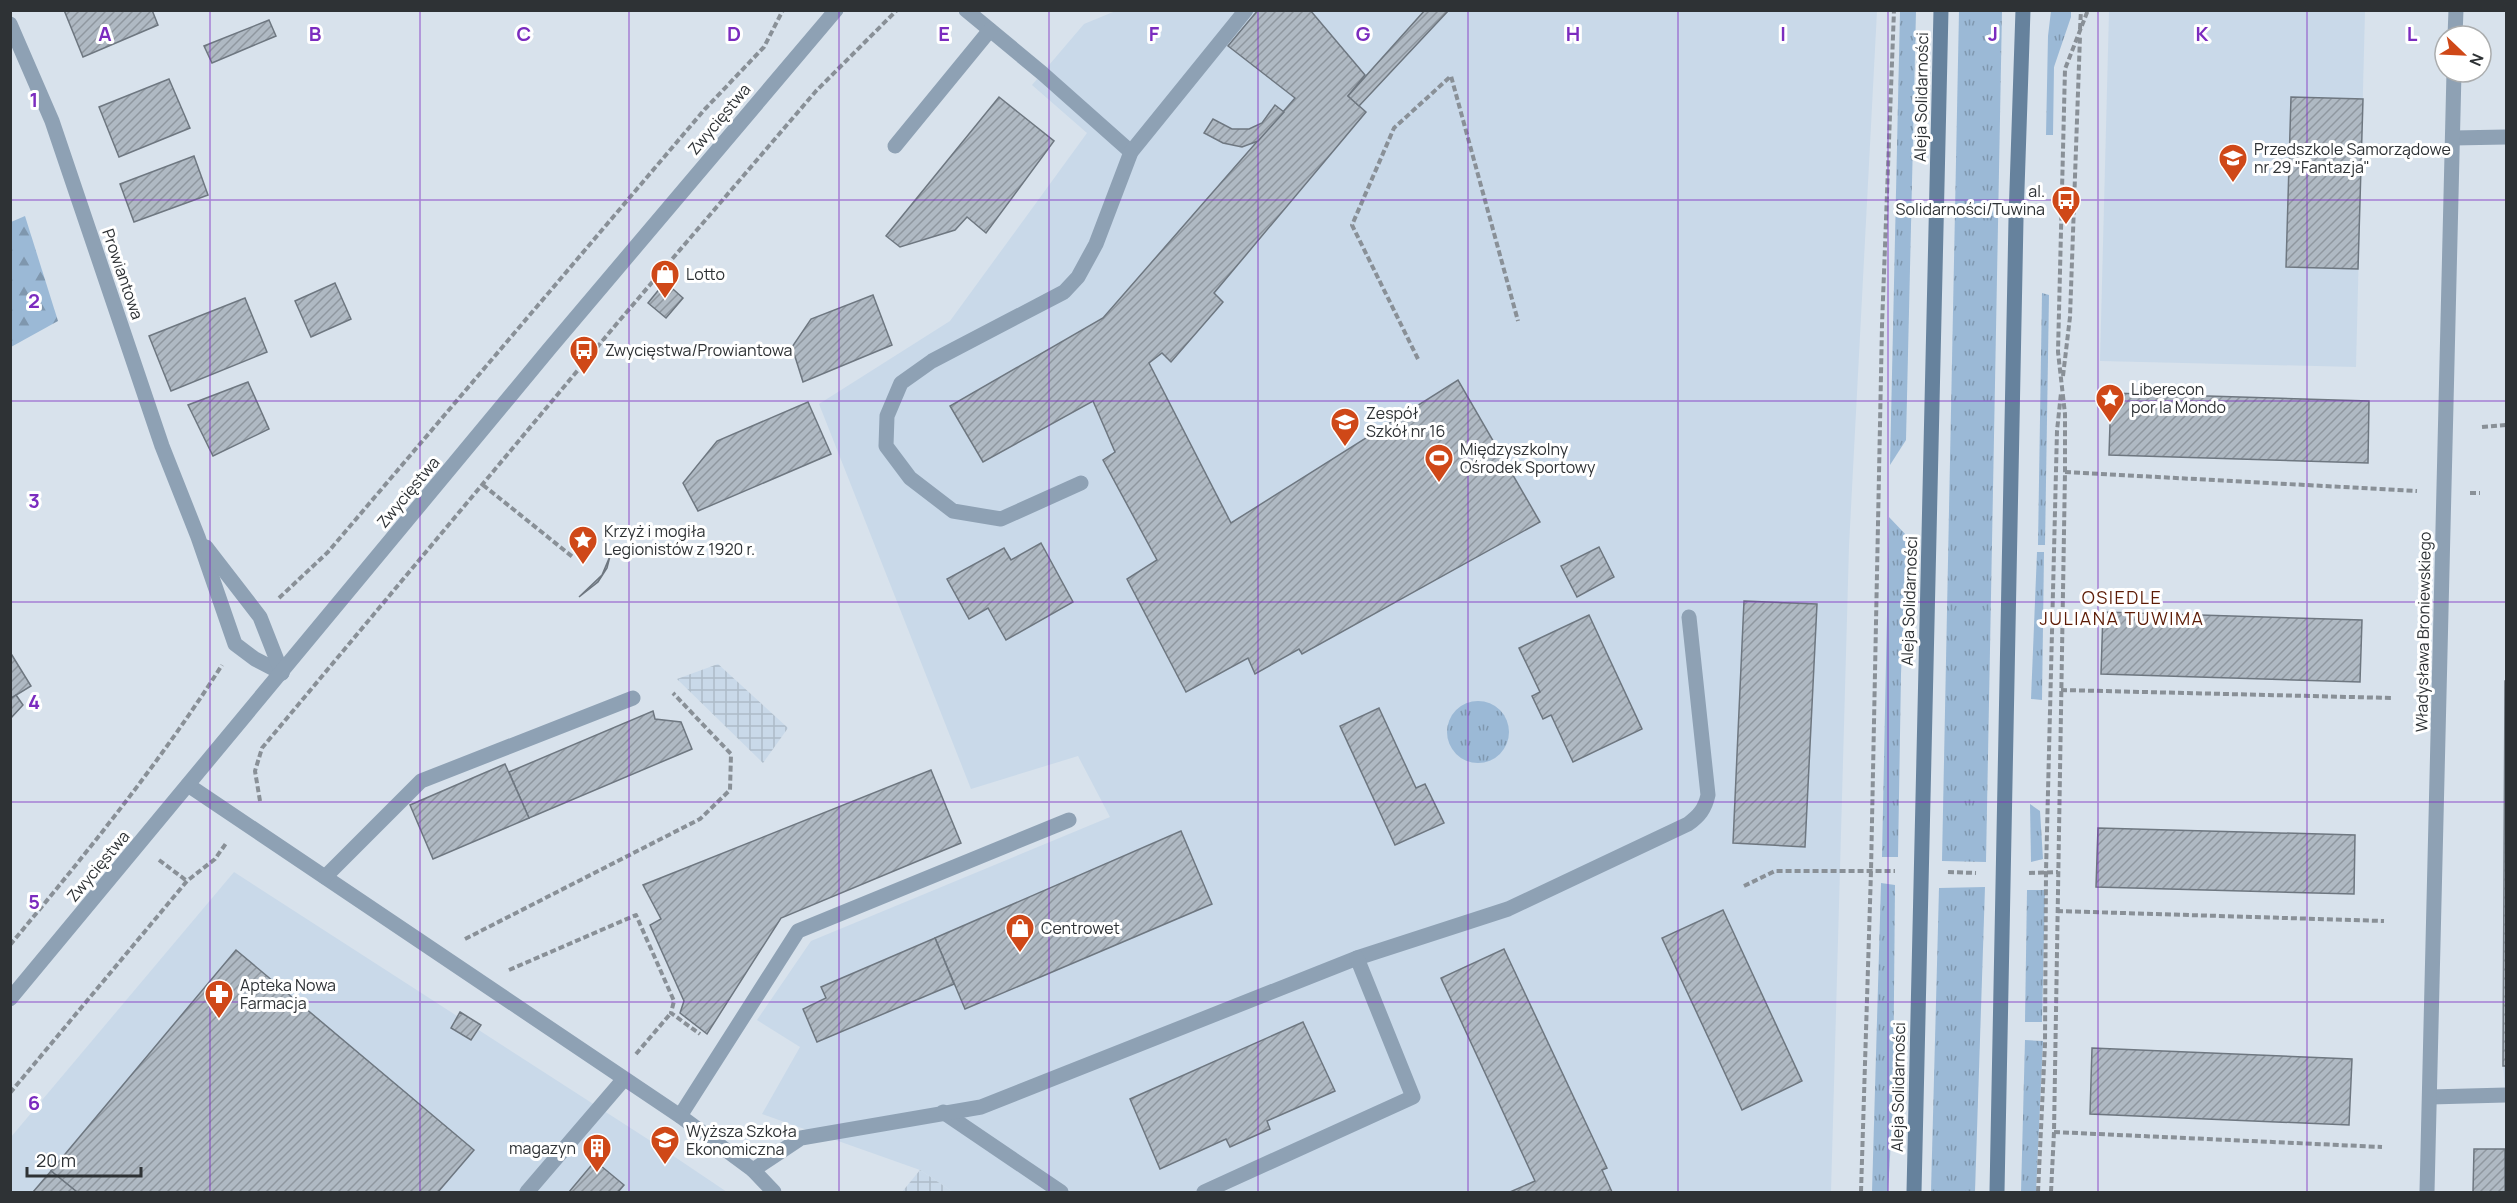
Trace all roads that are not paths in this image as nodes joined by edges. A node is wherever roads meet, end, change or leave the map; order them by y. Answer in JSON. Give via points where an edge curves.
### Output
{"nodes":[{"id":1,"x":836,"y":10,"type":"edge"},
{"id":2,"x":966,"y":10,"type":"edge"},
{"id":3,"x":1246,"y":10,"type":"edge"},
{"id":4,"x":1941,"y":10,"type":"edge"},
{"id":5,"x":2024,"y":10,"type":"edge"},
{"id":6,"x":10,"y":24,"type":"edge"},
{"id":7,"x":990,"y":30,"type":"junction"},
{"id":8,"x":2454,"y":84,"type":"edge"},
{"id":9,"x":2506,"y":137,"type":"edge"},
{"id":10,"x":2453,"y":138,"type":"junction"},
{"id":11,"x":895,"y":146,"type":"dead end"},
{"id":12,"x":1131,"y":152,"type":"junction"},
{"id":13,"x":1081,"y":483,"type":"dead end"},
{"id":14,"x":198,"y":537,"type":"junction"},
{"id":15,"x":1689,"y":617,"type":"dead end"},
{"id":16,"x":282,"y":673,"type":"junction"},
{"id":17,"x":633,"y":698,"type":"dead end"},
{"id":18,"x":188,"y":785,"type":"junction"},
{"id":19,"x":1069,"y":820,"type":"dead end"},
{"id":20,"x":325,"y":877,"type":"junction"},
{"id":21,"x":1357,"y":958,"type":"junction"},
{"id":22,"x":10,"y":999,"type":"edge"},
{"id":23,"x":621,"y":1077,"type":"junction"},
{"id":24,"x":2506,"y":1095,"type":"edge"},
{"id":25,"x":2430,"y":1097,"type":"junction"},
{"id":26,"x":943,"y":1112,"type":"junction"},
{"id":27,"x":680,"y":1116,"type":"junction"},
{"id":28,"x":753,"y":1170,"type":"junction"},
{"id":29,"x":527,"y":1192,"type":"edge"},
{"id":30,"x":774,"y":1192,"type":"edge"},
{"id":31,"x":1061,"y":1192,"type":"edge"},
{"id":32,"x":1204,"y":1192,"type":"edge"},
{"id":33,"x":1914,"y":1192,"type":"edge"},
{"id":34,"x":1997,"y":1192,"type":"edge"},
{"id":35,"x":2427,"y":1192,"type":"edge"}],
"edges":[{"from":1,"to":16,"type":"street","name":"Zwycięstwa"},
{"from":2,"to":7,"type":"street"},
{"from":3,"to":12,"type":"street"},
{"from":4,"to":33,"type":"main road","name":"Aleja Solidarności"},
{"from":5,"to":34,"type":"main road"},
{"from":6,"to":14,"type":"street","name":"Prowiantowa","via":[[52,121],[162,446]]},
{"from":7,"to":11,"type":"street"},
{"from":7,"to":12,"type":"street"},
{"from":8,"to":10,"type":"street","name":"Władysława Broniewskiego"},
{"from":9,"to":10,"type":"street"},
{"from":10,"to":25,"type":"street","name":"Władysława Broniewskiego"},
{"from":12,"to":13,"type":"street","via":[[1096,244],[1078,277],[1064,292],[932,361],[901,383],[887,416],[886,446],[910,478],[953,511],[1001,519]]},
{"from":14,"to":16,"type":"street","name":"Prowiantowa","via":[[260,617]]},
{"from":14,"to":16,"type":"street","name":"Prowiantowa","via":[[235,644]]},
{"from":15,"to":21,"type":"street","via":[[1708,795],[1698,817],[1508,909]]},
{"from":16,"to":18,"type":"street","name":"Zwycięstwa"},
{"from":17,"to":20,"type":"street","via":[[421,780]]},
{"from":18,"to":20,"type":"street"},
{"from":18,"to":22,"type":"street","name":"Zwycięstwa"},
{"from":19,"to":27,"type":"street","via":[[798,932]]},
{"from":20,"to":23,"type":"street"},
{"from":21,"to":26,"type":"street","via":[[981,1107]]},
{"from":21,"to":32,"type":"street","via":[[1413,1097]]},
{"from":23,"to":27,"type":"street"},
{"from":23,"to":29,"type":"street"},
{"from":24,"to":25,"type":"street"},
{"from":25,"to":35,"type":"street","name":"Władysława Broniewskiego"},
{"from":26,"to":28,"type":"street","via":[[801,1138]]},
{"from":26,"to":31,"type":"street"},
{"from":27,"to":28,"type":"street"},
{"from":28,"to":30,"type":"street"}]}
